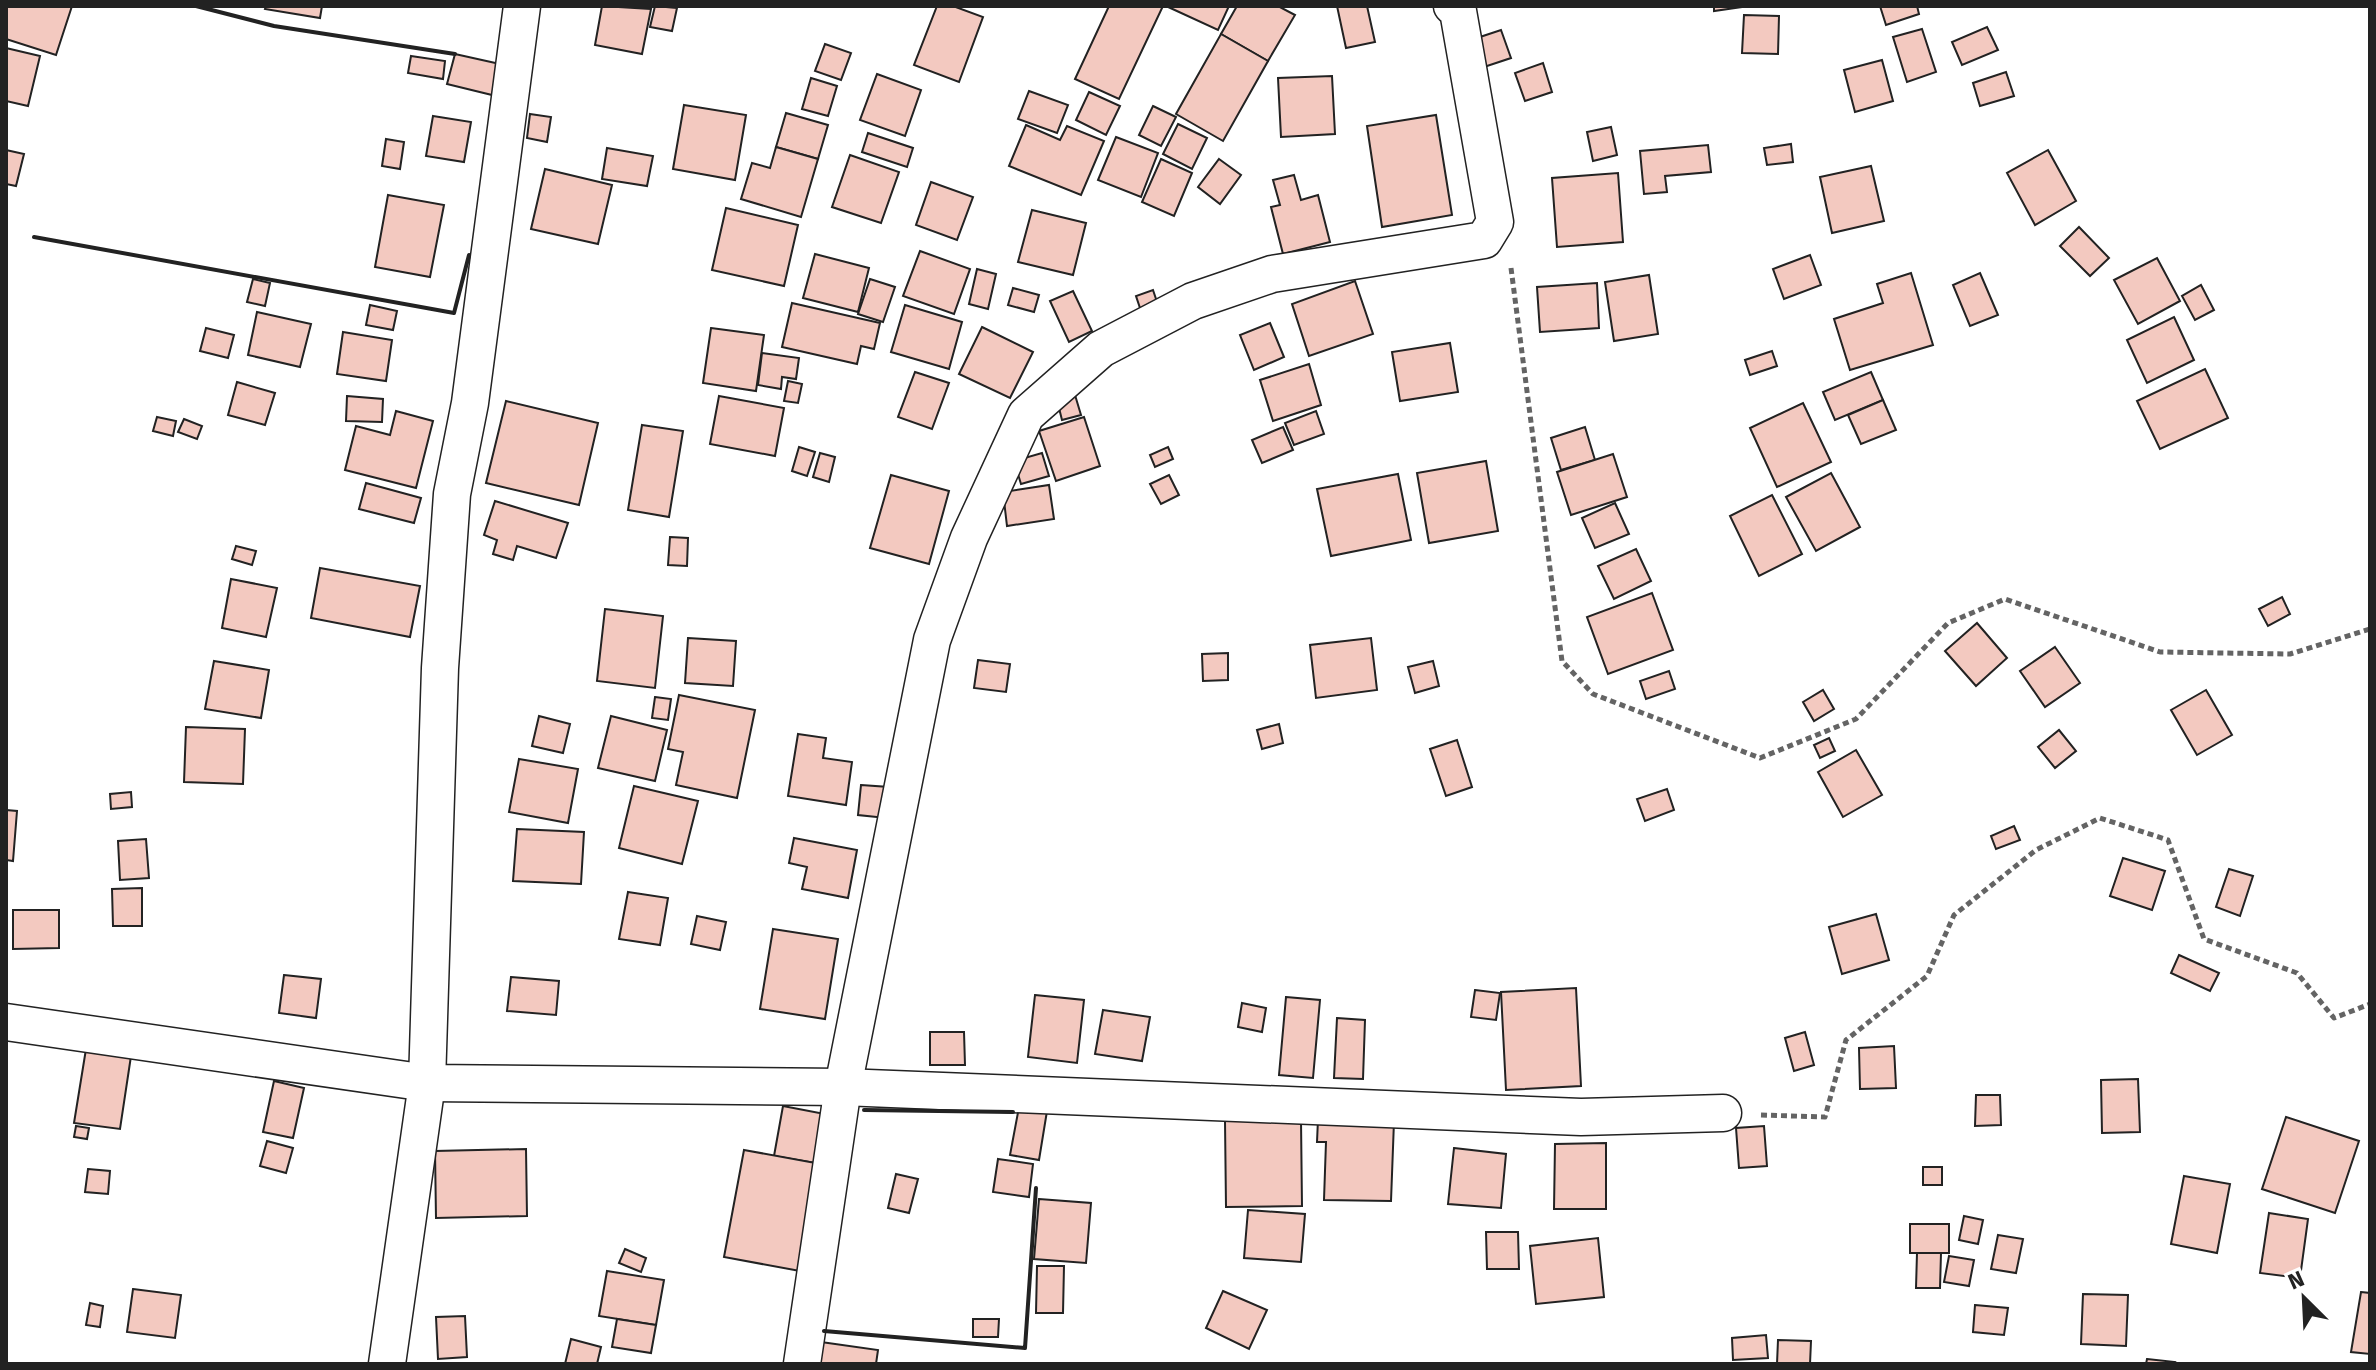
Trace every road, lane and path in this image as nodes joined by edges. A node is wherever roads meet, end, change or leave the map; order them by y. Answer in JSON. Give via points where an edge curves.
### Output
{"nodes":[{"id":1,"x":522,"y":6,"type":"edge"},
{"id":2,"x":1452,"y":6,"type":"edge"},
{"id":3,"x":1495,"y":222,"type":"junction"},
{"id":4,"x":2370,"y":629,"type":"edge"},
{"id":5,"x":2370,"y":1004,"type":"edge"},
{"id":6,"x":6,"y":1022,"type":"edge"},
{"id":7,"x":427,"y":1083,"type":"junction"},
{"id":8,"x":843,"y":1087,"type":"junction"},
{"id":9,"x":1723,"y":1113,"type":"joint"},
{"id":10,"x":387,"y":1364,"type":"edge"},
{"id":11,"x":802,"y":1364,"type":"edge"}],
"edges":[{"from":1,"to":7,"type":"street","via":[[470,403],[452,494],[440,668]]},
{"from":2,"to":3,"type":"street","via":[[1458,11]]},
{"from":3,"to":4,"type":"path","via":[[1510,261],[1562,661],[1593,694],[1760,758],[1856,719],[1948,623],[2005,599],[2160,652],[2290,654]]},
{"from":3,"to":8,"type":"street","via":[[1484,240],[1272,274],[1193,301],[1101,349],[1026,415],[969,538],[932,640]]},
{"from":5,"to":9,"type":"path","via":[[2334,1018],[2297,973],[2204,939],[2168,840],[2100,818],[2036,850],[1954,915],[1927,976],[1846,1040],[1825,1117]]},
{"from":6,"to":7,"type":"street"},
{"from":7,"to":8,"type":"street"},
{"from":7,"to":10,"type":"street"},
{"from":8,"to":9,"type":"street","via":[[1581,1117]]},
{"from":8,"to":11,"type":"street"}]}
